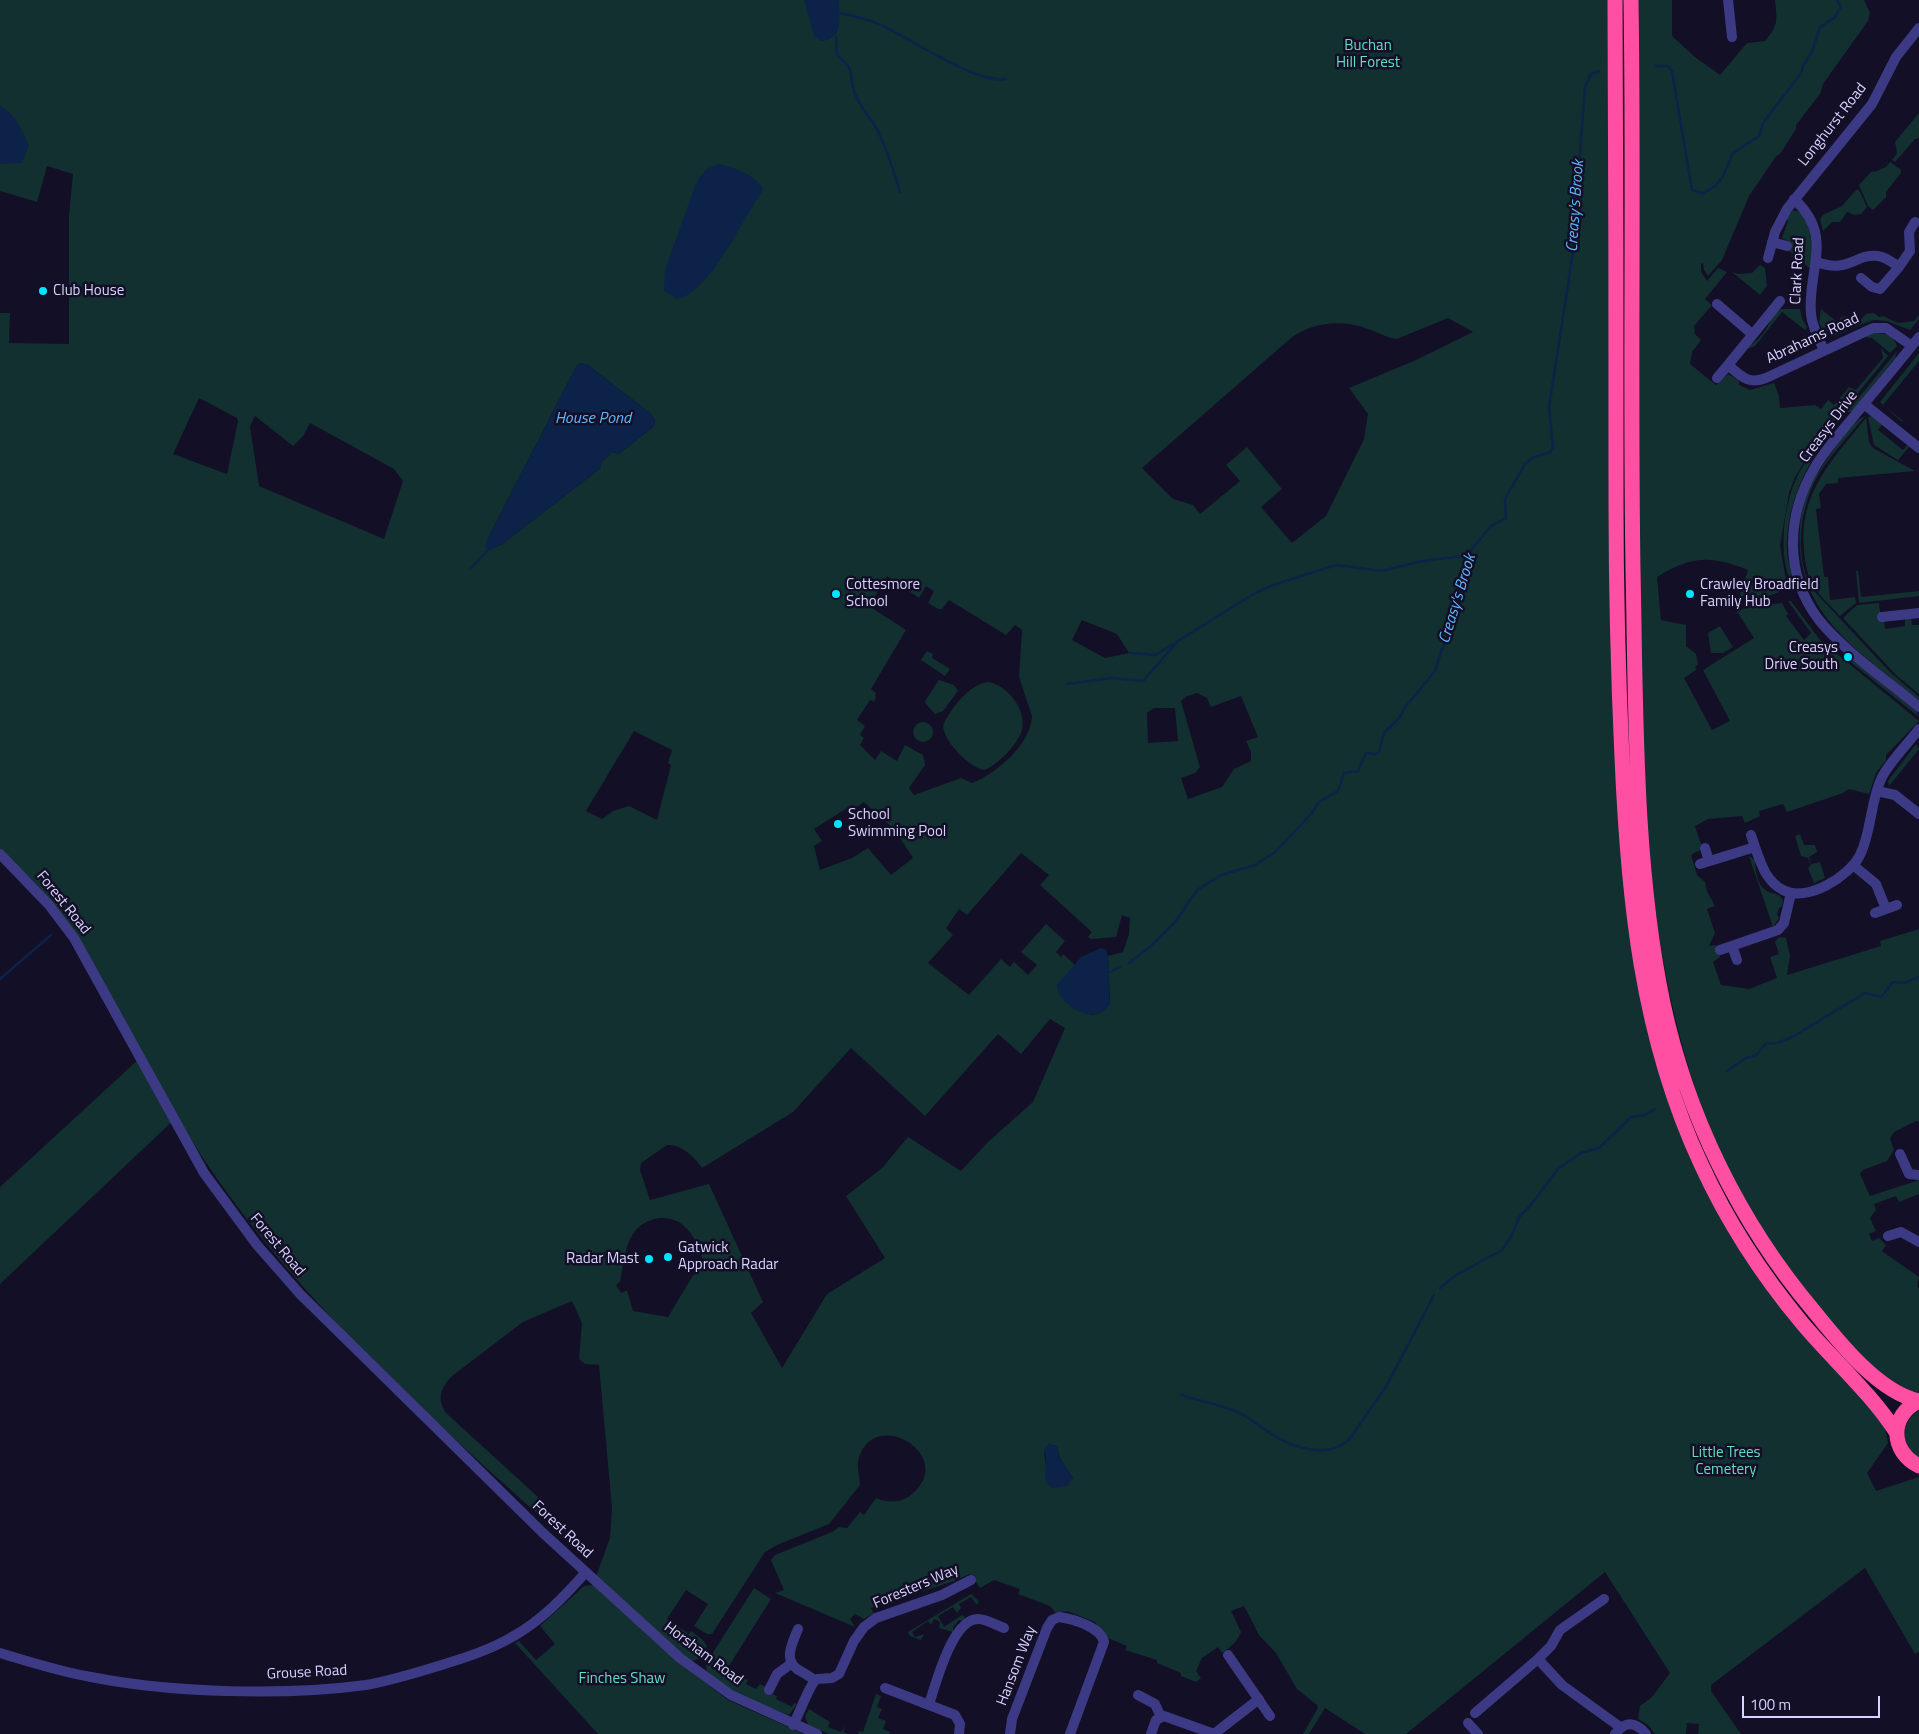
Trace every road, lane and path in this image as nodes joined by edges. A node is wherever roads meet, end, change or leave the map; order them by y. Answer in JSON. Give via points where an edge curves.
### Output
{"nodes":[{"id":1,"x":1615,"y":0,"type":"edge"},
{"id":2,"x":1631,"y":0,"type":"edge"},
{"id":3,"x":1728,"y":0,"type":"edge"},
{"id":4,"x":1919,"y":28,"type":"edge"},
{"id":5,"x":1732,"y":37,"type":"dead end"},
{"id":6,"x":1794,"y":199,"type":"junction"},
{"id":7,"x":1915,"y":222,"type":"dead end"},
{"id":8,"x":1772,"y":242,"type":"junction"},
{"id":9,"x":1787,"y":246,"type":"dead end"},
{"id":10,"x":1768,"y":258,"type":"dead end"},
{"id":11,"x":1816,"y":262,"type":"junction"},
{"id":12,"x":1899,"y":267,"type":"junction"},
{"id":13,"x":1861,"y":278,"type":"dead end"},
{"id":14,"x":1780,"y":300,"type":"dead end"},
{"id":15,"x":1717,"y":304,"type":"dead end"},
{"id":16,"x":1752,"y":334,"type":"junction"},
{"id":17,"x":1919,"y":337,"type":"edge"},
{"id":18,"x":1912,"y":346,"type":"junction"},
{"id":19,"x":1824,"y":350,"type":"junction"},
{"id":20,"x":1728,"y":365,"type":"junction"},
{"id":21,"x":1717,"y":378,"type":"dead end"},
{"id":22,"x":1864,"y":404,"type":"junction"},
{"id":23,"x":1919,"y":448,"type":"edge"},
{"id":24,"x":1919,"y":613,"type":"edge"},
{"id":25,"x":1882,"y":617,"type":"dead end"},
{"id":26,"x":1919,"y":707,"type":"edge"},
{"id":27,"x":1919,"y":729,"type":"edge"},
{"id":28,"x":1877,"y":791,"type":"junction"},
{"id":29,"x":1919,"y":814,"type":"edge"},
{"id":30,"x":1751,"y":835,"type":"dead end"},
{"id":31,"x":1755,"y":846,"type":"junction"},
{"id":32,"x":1705,"y":848,"type":"dead end"},
{"id":33,"x":0,"y":854,"type":"edge"},
{"id":34,"x":1853,"y":865,"type":"junction"},
{"id":35,"x":1791,"y":893,"type":"junction"},
{"id":36,"x":1897,"y":905,"type":"dead end"},
{"id":37,"x":1886,"y":909,"type":"junction"},
{"id":38,"x":1875,"y":913,"type":"dead end"},
{"id":39,"x":1732,"y":946,"type":"junction"},
{"id":40,"x":1720,"y":950,"type":"dead end"},
{"id":41,"x":1737,"y":960,"type":"dead end"},
{"id":42,"x":1900,"y":1154,"type":"dead end"},
{"id":43,"x":1919,"y":1174,"type":"edge"},
{"id":44,"x":1888,"y":1236,"type":"dead end"},
{"id":45,"x":1919,"y":1242,"type":"edge"},
{"id":46,"x":1919,"y":1401,"type":"edge"},
{"id":47,"x":1896,"y":1432,"type":"junction"},
{"id":48,"x":1919,"y":1466,"type":"edge"},
{"id":49,"x":586,"y":1572,"type":"junction"},
{"id":50,"x":971,"y":1580,"type":"dead end"},
{"id":51,"x":609,"y":1594,"type":"joint"},
{"id":52,"x":1604,"y":1600,"type":"dead end"},
{"id":53,"x":1004,"y":1628,"type":"dead end"},
{"id":54,"x":798,"y":1629,"type":"dead end"},
{"id":55,"x":0,"y":1653,"type":"edge"},
{"id":56,"x":1228,"y":1655,"type":"dead end"},
{"id":57,"x":1538,"y":1658,"type":"junction"},
{"id":58,"x":792,"y":1663,"type":"junction"},
{"id":59,"x":814,"y":1680,"type":"junction"},
{"id":60,"x":885,"y":1688,"type":"dead end"},
{"id":61,"x":769,"y":1690,"type":"dead end"},
{"id":62,"x":1138,"y":1696,"type":"dead end"},
{"id":63,"x":1259,"y":1699,"type":"junction"},
{"id":64,"x":928,"y":1704,"type":"junction"},
{"id":65,"x":1474,"y":1713,"type":"dead end"},
{"id":66,"x":1270,"y":1716,"type":"dead end"},
{"id":67,"x":1162,"y":1717,"type":"junction"},
{"id":68,"x":1468,"y":1723,"type":"dead end"},
{"id":69,"x":793,"y":1725,"type":"junction"},
{"id":70,"x":1617,"y":1731,"type":"edge"},
{"id":71,"x":817,"y":1734,"type":"edge"},
{"id":72,"x":959,"y":1734,"type":"edge"},
{"id":73,"x":1010,"y":1734,"type":"edge"},
{"id":74,"x":1070,"y":1734,"type":"edge"},
{"id":75,"x":1151,"y":1734,"type":"edge"},
{"id":76,"x":1214,"y":1734,"type":"edge"},
{"id":77,"x":1478,"y":1734,"type":"edge"},
{"id":78,"x":1646,"y":1734,"type":"edge"}],
"edges":[{"from":1,"to":47,"type":"highway","via":[[1619,692],[1624,813],[1643,984],[1669,1086],[1715,1193],[1771,1284],[1871,1398]]},
{"from":2,"to":46,"type":"highway","via":[[1635,656],[1645,876],[1664,1006],[1689,1095],[1729,1184],[1759,1237],[1802,1297],[1859,1361],[1895,1392]]},
{"from":3,"to":5,"type":"street"},
{"from":4,"to":6,"type":"street","name":"Longhurst Road","via":[[1896,57],[1872,104]]},
{"from":6,"to":8,"type":"street","name":"Longhurst Road"},
{"from":6,"to":11,"type":"street","name":"Clark Road","via":[[1813,225]]},
{"from":7,"to":12,"type":"street","via":[[1910,232],[1910,251]]},
{"from":8,"to":9,"type":"street"},
{"from":8,"to":10,"type":"street","name":"Longhurst Road"},
{"from":11,"to":12,"type":"street","via":[[1840,266],[1878,256]]},
{"from":11,"to":19,"type":"street","name":"Clark Road","via":[[1811,317]]},
{"from":12,"to":13,"type":"street","via":[[1880,289]]},
{"from":14,"to":16,"type":"street","name":"Abrahams Road"},
{"from":15,"to":16,"type":"street","name":"Abrahams Road"},
{"from":16,"to":20,"type":"street","name":"Abrahams Road"},
{"from":17,"to":18,"type":"street","name":"Creasys Drive"},
{"from":18,"to":19,"type":"street","name":"Abrahams Road","via":[[1893,332],[1878,328],[1868,329]]},
{"from":18,"to":22,"type":"street","name":"Creasys Drive"},
{"from":19,"to":20,"type":"street","name":"Abrahams Road","via":[[1755,381],[1745,380]]},
{"from":20,"to":21,"type":"street","name":"Abrahams Road"},
{"from":22,"to":23,"type":"street"},
{"from":22,"to":26,"type":"street","name":"Creasys Drive","via":[[1820,458],[1804,487],[1793,531],[1794,562],[1807,601],[1827,628]]},
{"from":24,"to":25,"type":"street"},
{"from":27,"to":28,"type":"street","via":[[1885,772]]},
{"from":28,"to":29,"type":"street","via":[[1895,795]]},
{"from":28,"to":34,"type":"street","via":[[1863,848]]},
{"from":30,"to":31,"type":"street"},
{"from":31,"to":32,"type":"street","via":[[1705,862]]},
{"from":31,"to":35,"type":"street","via":[[1768,876]]},
{"from":33,"to":49,"type":"street","name":"Forest Road","via":[[49,905],[74,938],[188,1147],[256,1245],[344,1339]]},
{"from":34,"to":35,"type":"street","via":[[1829,885]]},
{"from":34,"to":37,"type":"street","via":[[1876,884]]},
{"from":35,"to":39,"type":"street","via":[[1784,923],[1778,930]]},
{"from":36,"to":37,"type":"street"},
{"from":37,"to":38,"type":"street"},
{"from":39,"to":40,"type":"street"},
{"from":39,"to":41,"type":"street"},
{"from":42,"to":43,"type":"street","via":[[1908,1174]]},
{"from":44,"to":45,"type":"street","via":[[1901,1232]]},
{"from":46,"to":47,"type":"highway","via":[[1905,1411]]},
{"from":47,"to":48,"type":"highway","via":[[1900,1449]]},
{"from":49,"to":51,"type":"street","name":"Forest Road"},
{"from":49,"to":55,"type":"street","name":"Grouse Road","via":[[540,1618],[511,1638],[452,1662],[366,1685],[258,1690],[134,1683],[75,1674]]},
{"from":50,"to":59,"type":"street","name":"Foresters Way","via":[[942,1595],[876,1618],[854,1641],[839,1674]]},
{"from":51,"to":69,"type":"street","name":"Horsham Road","via":[[711,1682]]},
{"from":52,"to":57,"type":"street","via":[[1560,1630],[1551,1646]]},
{"from":53,"to":64,"type":"street","via":[[976,1619],[961,1628],[952,1641]]},
{"from":54,"to":58,"type":"street","via":[[790,1651]]},
{"from":56,"to":63,"type":"street"},
{"from":57,"to":65,"type":"street"},
{"from":57,"to":70,"type":"street","via":[[1562,1684]]},
{"from":58,"to":59,"type":"street"},
{"from":58,"to":61,"type":"street","via":[[780,1672]]},
{"from":59,"to":69,"type":"street"},
{"from":60,"to":64,"type":"street"},
{"from":62,"to":67,"type":"street","via":[[1155,1704]]},
{"from":63,"to":66,"type":"street"},
{"from":63,"to":76,"type":"street"},
{"from":64,"to":72,"type":"street","via":[[957,1716]]},
{"from":67,"to":75,"type":"street","via":[[1156,1720]]},
{"from":67,"to":76,"type":"street"},
{"from":68,"to":77,"type":"street"},
{"from":69,"to":71,"type":"street","name":"Horsham Road"},
{"from":70,"to":78,"type":"street","via":[[1632,1723]]},
{"from":73,"to":74,"type":"street","name":"Hansom Way","via":[[1012,1720],[1047,1628],[1052,1620],[1060,1617],[1096,1630],[1102,1634],[1104,1642]]}]}
